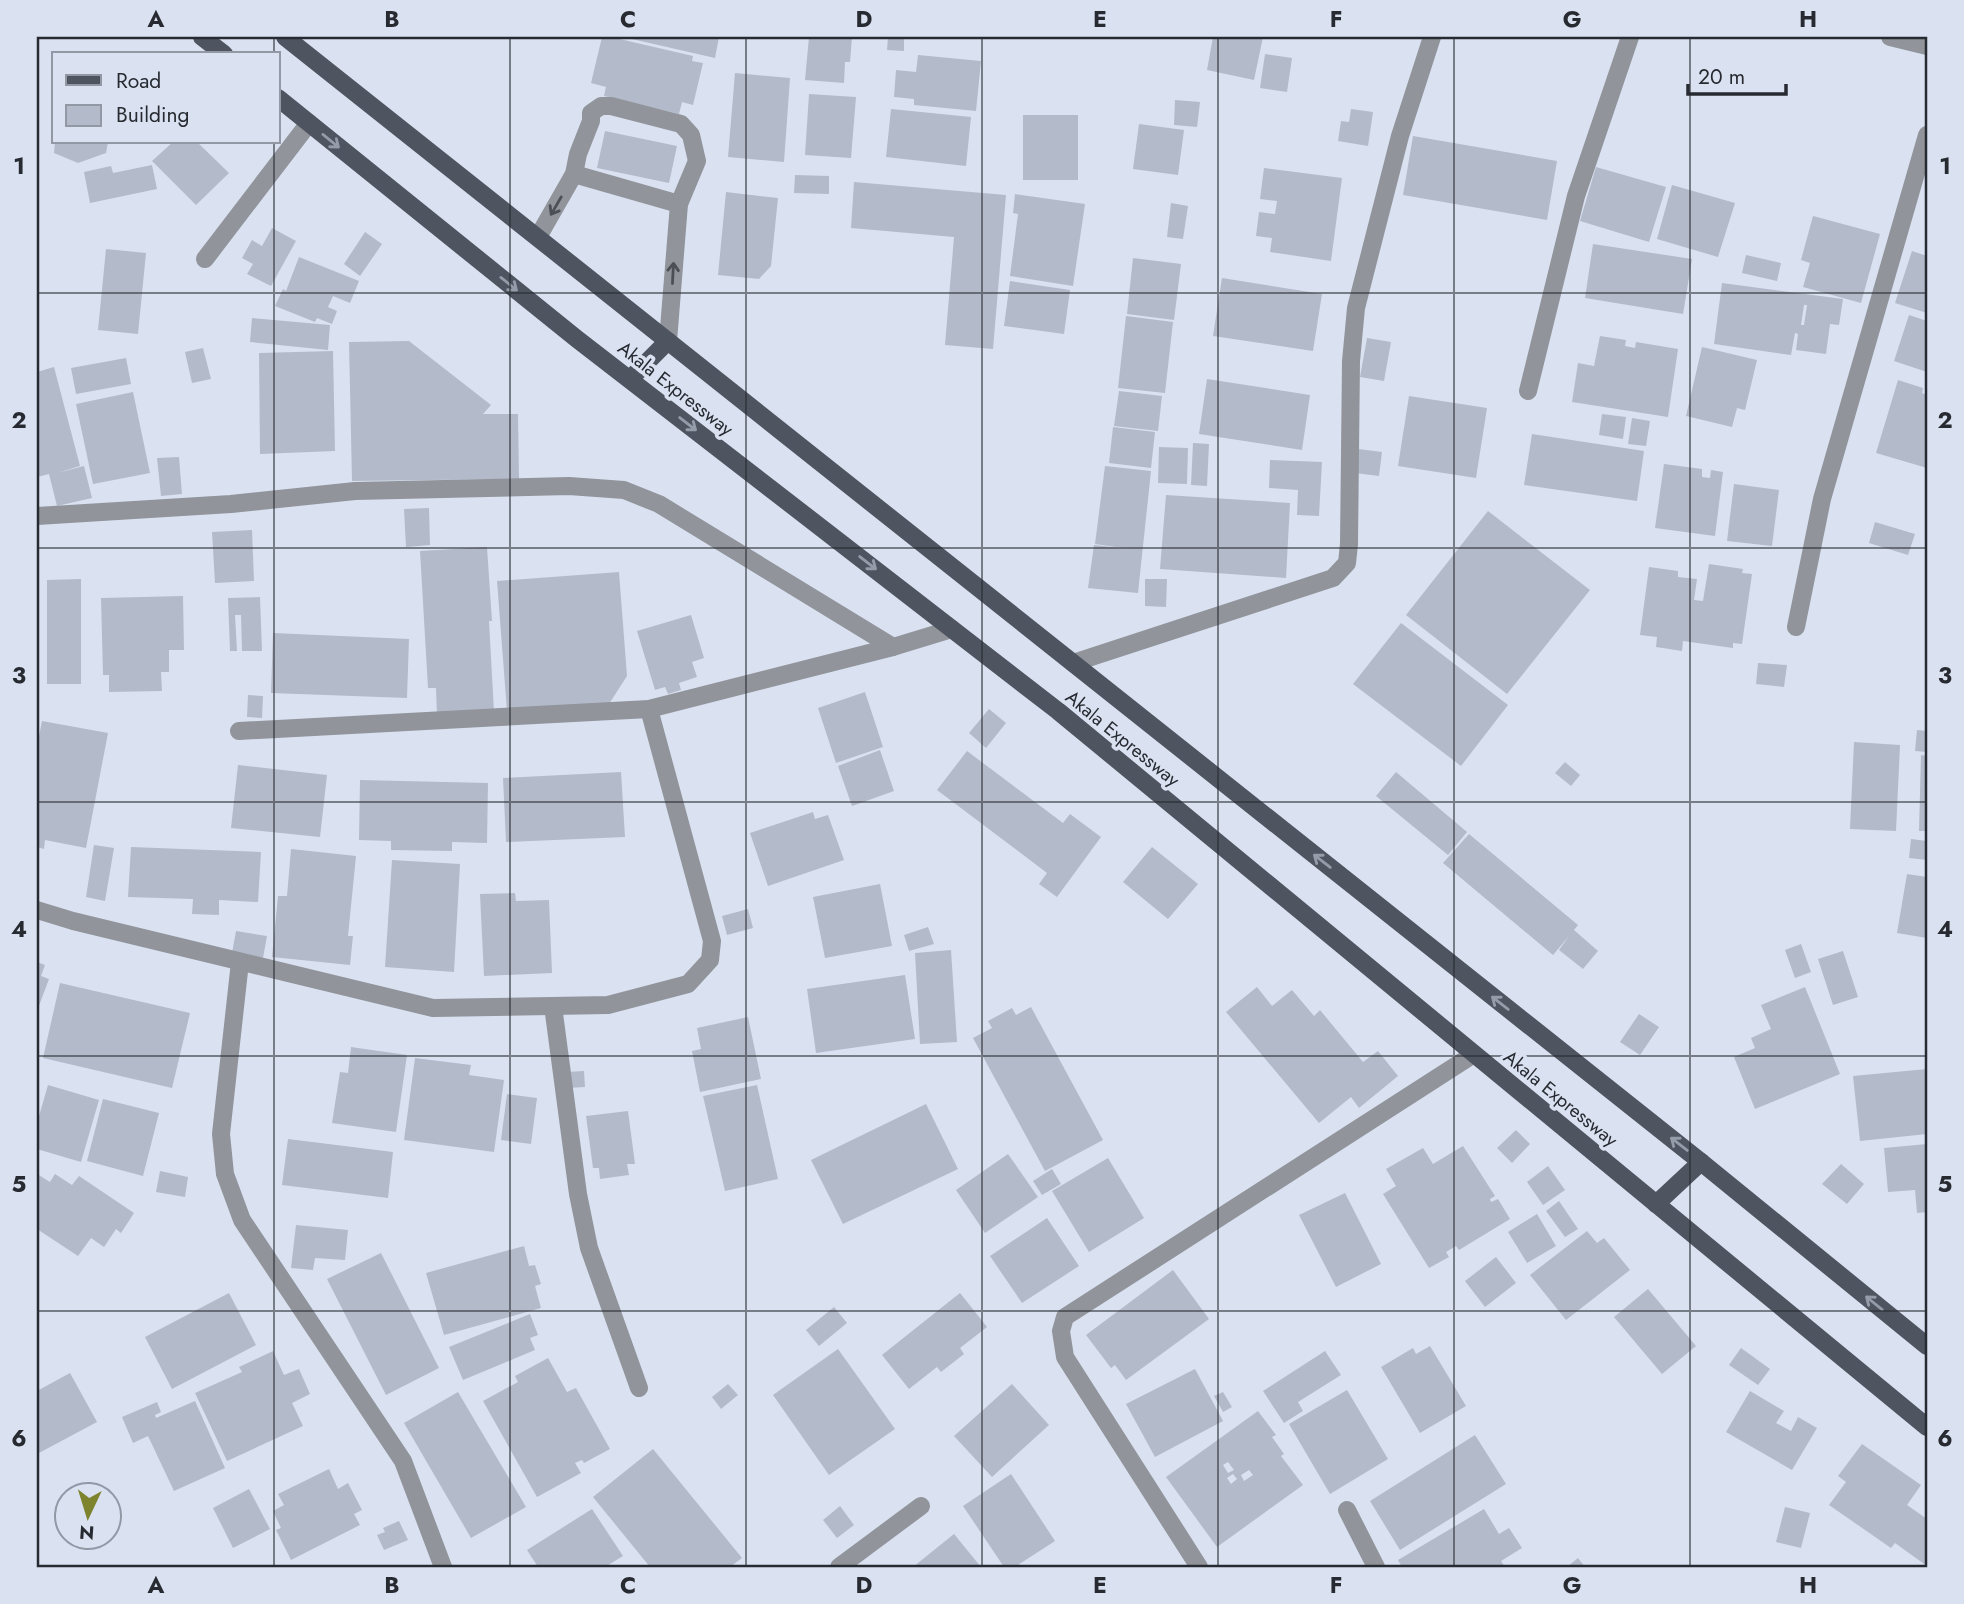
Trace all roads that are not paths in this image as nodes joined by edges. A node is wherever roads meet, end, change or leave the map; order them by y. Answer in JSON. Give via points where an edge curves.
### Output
{"nodes":[{"id":1,"x":202,"y":37,"type":"edge"},
{"id":2,"x":285,"y":37,"type":"edge"},
{"id":3,"x":1432,"y":37,"type":"edge"},
{"id":4,"x":1630,"y":37,"type":"edge"},
{"id":5,"x":1890,"y":37,"type":"edge"},
{"id":6,"x":1927,"y":46,"type":"edge"},
{"id":7,"x":221,"y":52,"type":"edge"},
{"id":8,"x":280,"y":100,"type":"edge"},
{"id":9,"x":309,"y":123,"type":"junction"},
{"id":10,"x":1927,"y":135,"type":"edge"},
{"id":11,"x":574,"y":174,"type":"junction"},
{"id":12,"x":678,"y":204,"type":"junction"},
{"id":13,"x":538,"y":237,"type":"junction"},
{"id":14,"x":205,"y":259,"type":"dead end"},
{"id":15,"x":668,"y":341,"type":"junction"},
{"id":16,"x":630,"y":379,"type":"junction"},
{"id":17,"x":1528,"y":391,"type":"dead end"},
{"id":18,"x":37,"y":516,"type":"edge"},
{"id":19,"x":1796,"y":627,"type":"dead end"},
{"id":20,"x":952,"y":629,"type":"junction"},
{"id":21,"x":893,"y":647,"type":"junction"},
{"id":22,"x":1073,"y":663,"type":"junction"},
{"id":23,"x":649,"y":709,"type":"junction"},
{"id":24,"x":239,"y":731,"type":"dead end"},
{"id":25,"x":37,"y":910,"type":"edge"},
{"id":26,"x":240,"y":961,"type":"junction"},
{"id":27,"x":553,"y":1006,"type":"junction"},
{"id":28,"x":1474,"y":1054,"type":"junction"},
{"id":29,"x":1701,"y":1162,"type":"junction"},
{"id":30,"x":1656,"y":1204,"type":"junction"},
{"id":31,"x":1927,"y":1346,"type":"edge"},
{"id":32,"x":639,"y":1388,"type":"dead end"},
{"id":33,"x":1927,"y":1427,"type":"edge"},
{"id":34,"x":921,"y":1506,"type":"dead end"},
{"id":35,"x":1347,"y":1510,"type":"dead end"},
{"id":36,"x":443,"y":1567,"type":"edge"},
{"id":37,"x":839,"y":1567,"type":"edge"},
{"id":38,"x":1199,"y":1567,"type":"edge"},
{"id":39,"x":1376,"y":1567,"type":"edge"}],
"edges":[{"from":1,"to":7,"type":"main road"},
{"from":2,"to":13,"type":"main road","name":"Akala Expressway"},
{"from":3,"to":22,"type":"street","via":[[1400,135],[1356,308],[1347,563],[1333,578]]},
{"from":4,"to":17,"type":"street","via":[[1576,196]]},
{"from":5,"to":6,"type":"street"},
{"from":8,"to":9,"type":"main road","name":"Akala Expressway"},
{"from":9,"to":14,"type":"street"},
{"from":9,"to":16,"type":"main road","name":"Akala Expressway","one_way":true},
{"from":10,"to":19,"type":"street","via":[[1822,499]]},
{"from":11,"to":12,"type":"street"},
{"from":11,"to":12,"type":"street","via":[[591,113],[601,106],[681,124],[691,135],[697,161]]},
{"from":11,"to":13,"type":"street","one_way":true},
{"from":15,"to":12,"type":"street","one_way":true},
{"from":13,"to":15,"type":"main road","name":"Akala Expressway"},
{"from":15,"to":16,"type":"main road"},
{"from":15,"to":22,"type":"main road","name":"Akala Expressway"},
{"from":16,"to":20,"type":"main road","name":"Akala Expressway","one_way":true},
{"from":18,"to":21,"type":"street","via":[[355,491],[569,486],[624,490],[659,504]]},
{"from":20,"to":21,"type":"street"},
{"from":20,"to":28,"type":"main road","name":"Akala Expressway"},
{"from":21,"to":23,"type":"street"},
{"from":29,"to":22,"type":"main road","name":"Akala Expressway","one_way":true},
{"from":23,"to":24,"type":"street"},
{"from":23,"to":27,"type":"street","via":[[712,941],[710,960],[688,984],[608,1005]]},
{"from":25,"to":26,"type":"street"},
{"from":26,"to":27,"type":"street","via":[[433,1008]]},
{"from":26,"to":36,"type":"street","via":[[221,1134],[225,1174],[243,1220],[403,1461]]},
{"from":27,"to":32,"type":"street","via":[[589,1248]]},
{"from":28,"to":30,"type":"main road","name":"Akala Expressway"},
{"from":28,"to":38,"type":"street","via":[[1065,1317],[1061,1331],[1065,1357]]},
{"from":29,"to":30,"type":"main road"},
{"from":31,"to":29,"type":"main road","name":"Akala Expressway","one_way":true},
{"from":30,"to":33,"type":"main road","name":"Akala Expressway"},
{"from":34,"to":37,"type":"street"},
{"from":35,"to":39,"type":"street"}]}
